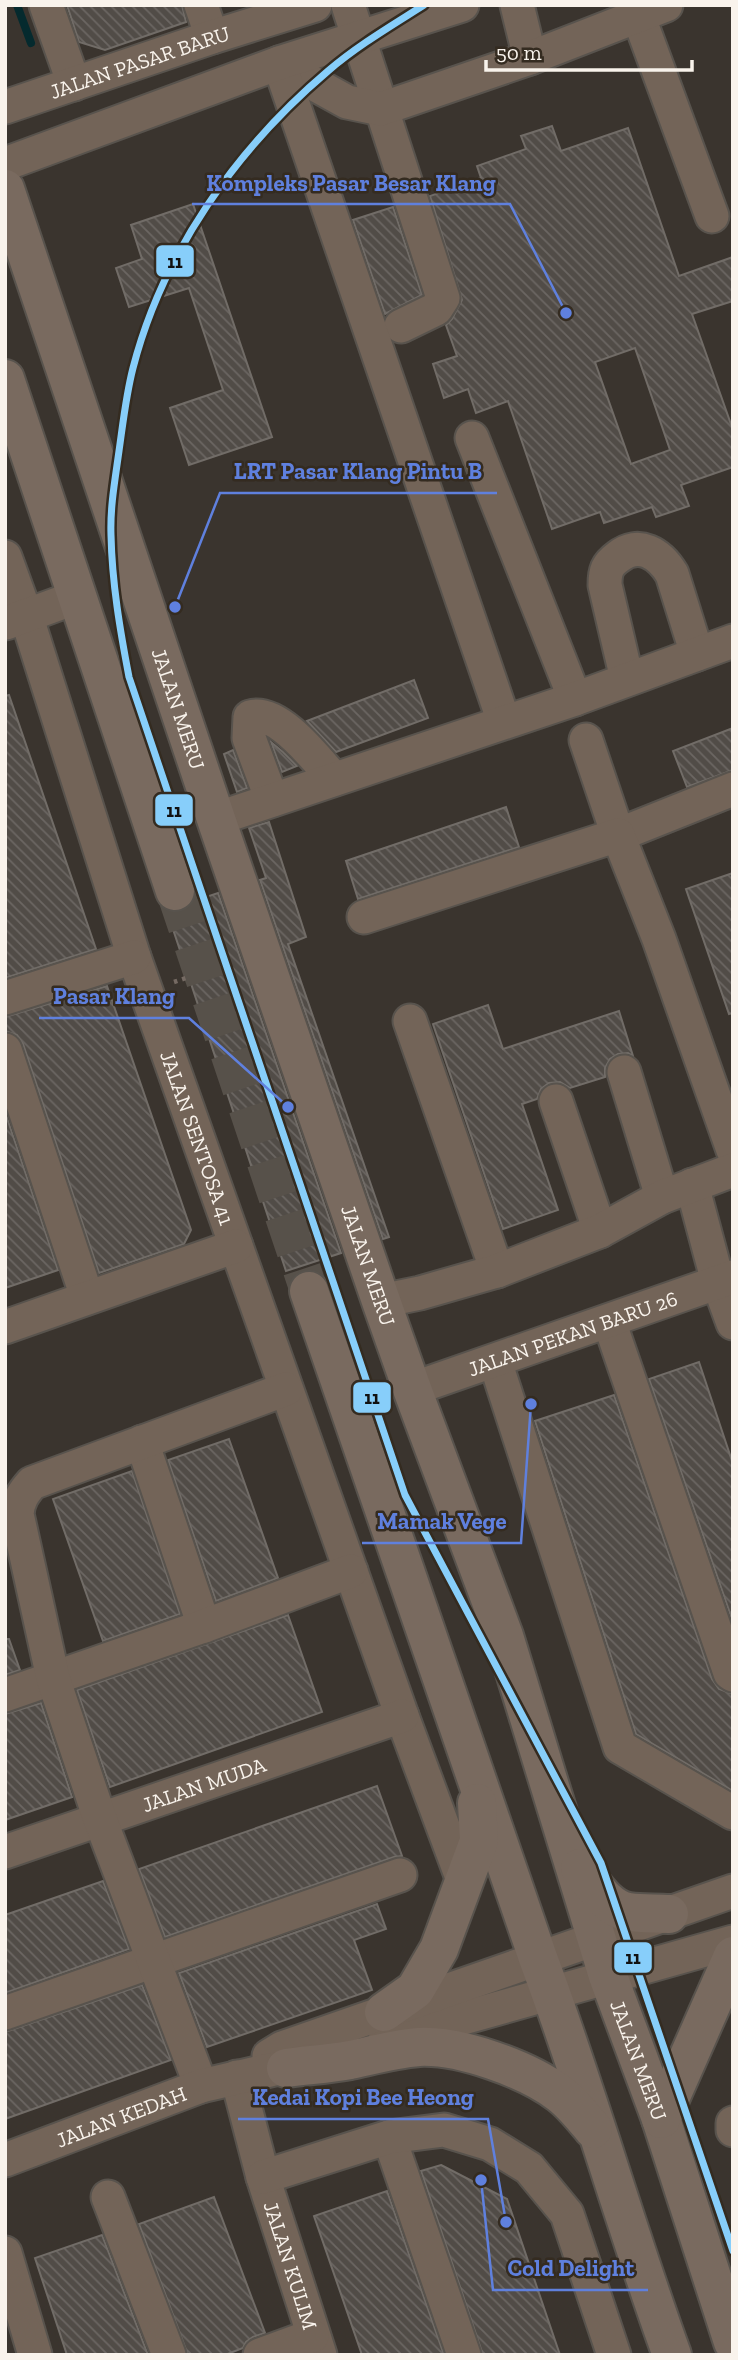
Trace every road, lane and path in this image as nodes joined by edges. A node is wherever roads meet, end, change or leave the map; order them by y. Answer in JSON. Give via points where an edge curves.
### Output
{"nodes":[{"id":1,"x":46,"y":5,"type":"edge"},
{"id":2,"x":201,"y":5,"type":"edge"},
{"id":3,"x":315,"y":5,"type":"edge"},
{"id":4,"x":348,"y":5,"type":"edge"},
{"id":5,"x":462,"y":5,"type":"edge"},
{"id":6,"x":517,"y":5,"type":"edge"},
{"id":7,"x":652,"y":10,"type":"edge"},
{"id":8,"x":212,"y":37,"type":"junction"},
{"id":9,"x":358,"y":38,"type":"junction"},
{"id":10,"x":530,"y":58,"type":"junction"},
{"id":11,"x":285,"y":61,"type":"junction"},
{"id":12,"x":74,"y":84,"type":"junction"},
{"id":13,"x":5,"y":107,"type":"edge"},
{"id":14,"x":381,"y":109,"type":"junction"},
{"id":15,"x":5,"y":164,"type":"edge"},
{"id":16,"x":5,"y":188,"type":"edge"},
{"id":17,"x":712,"y":216,"type":"dead end"},
{"id":18,"x":401,"y":326,"type":"dead end"},
{"id":19,"x":5,"y":379,"type":"edge"},
{"id":20,"x":472,"y":438,"type":"dead end"},
{"id":21,"x":5,"y":557,"type":"edge"},
{"id":22,"x":76,"y":597,"type":"junction"},
{"id":23,"x":16,"y":619,"type":"edge"},
{"id":24,"x":733,"y":641,"type":"edge"},
{"id":25,"x":697,"y":654,"type":"junction"},
{"id":26,"x":627,"y":679,"type":"junction"},
{"id":27,"x":575,"y":699,"type":"junction"},
{"id":28,"x":504,"y":722,"type":"junction"},
{"id":29,"x":586,"y":740,"type":"dead end"},
{"id":30,"x":334,"y":779,"type":"junction"},
{"id":31,"x":733,"y":789,"type":"edge"},
{"id":32,"x":272,"y":800,"type":"junction"},
{"id":33,"x":216,"y":819,"type":"junction"},
{"id":34,"x":618,"y":835,"type":"junction"},
{"id":35,"x":175,"y":891,"type":"tunnel mouth"},
{"id":36,"x":365,"y":917,"type":"dead end"},
{"id":37,"x":134,"y":957,"type":"junction"},
{"id":38,"x":5,"y":998,"type":"edge"},
{"id":39,"x":410,"y":1021,"type":"dead end"},
{"id":40,"x":5,"y":1050,"type":"edge"},
{"id":41,"x":624,"y":1072,"type":"dead end"},
{"id":42,"x":556,"y":1101,"type":"dead end"},
{"id":43,"x":733,"y":1150,"type":"edge"},
{"id":44,"x":733,"y":1170,"type":"edge"},
{"id":45,"x":692,"y":1185,"type":"junction"},
{"id":46,"x":662,"y":1196,"type":"junction"},
{"id":47,"x":600,"y":1231,"type":"junction"},
{"id":48,"x":236,"y":1246,"type":"junction"},
{"id":49,"x":496,"y":1270,"type":"junction"},
{"id":50,"x":725,"y":1280,"type":"edge"},
{"id":51,"x":309,"y":1291,"type":"tunnel mouth"},
{"id":52,"x":87,"y":1297,"type":"junction"},
{"id":53,"x":381,"y":1301,"type":"junction"},
{"id":54,"x":609,"y":1321,"type":"junction"},
{"id":55,"x":733,"y":1323,"type":"edge"},
{"id":56,"x":5,"y":1327,"type":"edge"},
{"id":57,"x":495,"y":1361,"type":"junction"},
{"id":58,"x":412,"y":1389,"type":"junction"},
{"id":59,"x":286,"y":1390,"type":"junction"},
{"id":60,"x":142,"y":1442,"type":"junction"},
{"id":61,"x":351,"y":1571,"type":"junction"},
{"id":62,"x":204,"y":1626,"type":"junction"},
{"id":63,"x":733,"y":1675,"type":"edge"},
{"id":64,"x":53,"y":1678,"type":"junction"},
{"id":65,"x":5,"y":1695,"type":"edge"},
{"id":66,"x":402,"y":1716,"type":"junction"},
{"id":67,"x":477,"y":1780,"type":"junction"},
{"id":68,"x":733,"y":1813,"type":"edge"},
{"id":69,"x":100,"y":1819,"type":"junction"},
{"id":70,"x":5,"y":1852,"type":"edge"},
{"id":71,"x":574,"y":1861,"type":"junction"},
{"id":72,"x":400,"y":1875,"type":"dead end"},
{"id":73,"x":464,"y":1883,"type":"junction"},
{"id":74,"x":733,"y":1891,"type":"edge"},
{"id":75,"x":668,"y":1913,"type":"junction"},
{"id":76,"x":596,"y":1939,"type":"junction"},
{"id":77,"x":733,"y":1942,"type":"edge"},
{"id":78,"x":733,"y":1956,"type":"edge"},
{"id":79,"x":538,"y":1958,"type":"junction"},
{"id":80,"x":153,"y":1962,"type":"junction"},
{"id":81,"x":608,"y":1976,"type":"junction"},
{"id":82,"x":551,"y":1994,"type":"junction"},
{"id":83,"x":5,"y":2012,"type":"edge"},
{"id":84,"x":384,"y":2012,"type":"junction"},
{"id":85,"x":286,"y":2068,"type":"junction"},
{"id":86,"x":237,"y":2077,"type":"junction"},
{"id":87,"x":201,"y":2086,"type":"junction"},
{"id":88,"x":660,"y":2119,"type":"junction"},
{"id":89,"x":733,"y":2123,"type":"edge"},
{"id":90,"x":733,"y":2130,"type":"edge"},
{"id":91,"x":389,"y":2137,"type":"junction"},
{"id":92,"x":5,"y":2160,"type":"edge"},
{"id":93,"x":263,"y":2177,"type":"junction"},
{"id":94,"x":108,"y":2197,"type":"dead end"},
{"id":95,"x":5,"y":2253,"type":"edge"},
{"id":96,"x":640,"y":2267,"type":"junction"},
{"id":97,"x":733,"y":2342,"type":"edge"},
{"id":98,"x":316,"y":2345,"type":"edge"},
{"id":99,"x":35,"y":2355,"type":"edge"},
{"id":100,"x":169,"y":2355,"type":"edge"},
{"id":101,"x":260,"y":2355,"type":"edge"},
{"id":102,"x":464,"y":2355,"type":"edge"},
{"id":103,"x":614,"y":2355,"type":"edge"},
{"id":104,"x":672,"y":2355,"type":"edge"}],
"edges":[{"from":1,"to":12,"type":"street"},
{"from":2,"to":8,"type":"street"},
{"from":3,"to":8,"type":"street","name":"JALAN PASAR BARU"},
{"from":4,"to":9,"type":"street"},
{"from":5,"to":9,"type":"street"},
{"from":6,"to":10,"type":"street"},
{"from":7,"to":10,"type":"street"},
{"from":7,"to":17,"type":"street"},
{"from":8,"to":12,"type":"street","name":"JALAN PASAR BARU"},
{"from":9,"to":11,"type":"street"},
{"from":9,"to":14,"type":"street"},
{"from":10,"to":14,"type":"street"},
{"from":11,"to":14,"type":"street","via":[[309,81],[348,102]]},
{"from":11,"to":15,"type":"street"},
{"from":11,"to":28,"type":"street"},
{"from":12,"to":13,"type":"street","name":"JALAN PASAR BARU"},
{"from":14,"to":18,"type":"street","via":[[443,298],[436,309]]},
{"from":16,"to":33,"type":"highway","name":"JALAN MERU"},
{"from":19,"to":22,"type":"highway"},
{"from":20,"to":27,"type":"street"},
{"from":21,"to":23,"type":"street","name":"JALAN SENTOSA 41"},
{"from":22,"to":23,"type":"street"},
{"from":22,"to":35,"type":"highway"},
{"from":23,"to":37,"type":"street","name":"JALAN SENTOSA 41"},
{"from":24,"to":25,"type":"street"},
{"from":25,"to":26,"type":"street"},
{"from":25,"to":26,"type":"street","via":[[666,564],[640,548],[623,552],[609,564],[605,585]]},
{"from":26,"to":27,"type":"street"},
{"from":27,"to":28,"type":"street"},
{"from":28,"to":30,"type":"street"},
{"from":29,"to":34,"type":"street"},
{"from":30,"to":32,"type":"street"},
{"from":30,"to":32,"type":"street","via":[[302,742],[258,714],[250,717],[249,738]]},
{"from":31,"to":34,"type":"street"},
{"from":32,"to":33,"type":"street"},
{"from":33,"to":53,"type":"highway","name":"JALAN MERU"},
{"from":34,"to":36,"type":"street"},
{"from":34,"to":43,"type":"street"},
{"from":37,"to":38,"type":"street"},
{"from":37,"to":48,"type":"street","name":"JALAN SENTOSA 41"},
{"from":39,"to":49,"type":"street"},
{"from":40,"to":52,"type":"street"},
{"from":41,"to":46,"type":"street"},
{"from":42,"to":47,"type":"street"},
{"from":44,"to":45,"type":"street"},
{"from":45,"to":46,"type":"street"},
{"from":45,"to":50,"type":"street"},
{"from":46,"to":47,"type":"street"},
{"from":47,"to":49,"type":"street"},
{"from":48,"to":52,"type":"street"},
{"from":48,"to":59,"type":"street","name":"JALAN SENTOSA 41"},
{"from":49,"to":53,"type":"street"},
{"from":50,"to":54,"type":"street","name":"JALAN PEKAN BARU 26"},
{"from":50,"to":55,"type":"street"},
{"from":51,"to":67,"type":"highway"},
{"from":52,"to":56,"type":"street"},
{"from":53,"to":58,"type":"highway","name":"JALAN MERU"},
{"from":54,"to":57,"type":"street","name":"JALAN PEKAN BARU 26"},
{"from":54,"to":63,"type":"street"},
{"from":57,"to":58,"type":"street","name":"JALAN PEKAN BARU 26"},
{"from":57,"to":68,"type":"street","via":[[620,1747]]},
{"from":58,"to":71,"type":"highway","name":"JALAN MERU","via":[[504,1636]]},
{"from":59,"to":60,"type":"street"},
{"from":59,"to":61,"type":"street","name":"JALAN SENTOSA 41"},
{"from":60,"to":62,"type":"street"},
{"from":60,"to":64,"type":"street","via":[[32,1483],[18,1503]]},
{"from":61,"to":62,"type":"street"},
{"from":61,"to":66,"type":"street","name":"JALAN SENTOSA 41"},
{"from":62,"to":64,"type":"street"},
{"from":64,"to":65,"type":"street"},
{"from":64,"to":69,"type":"street"},
{"from":66,"to":69,"type":"street","name":"JALAN MUDA"},
{"from":66,"to":73,"type":"street","name":"JALAN SENTOSA 41"},
{"from":67,"to":73,"type":"highway","via":[[479,1841]]},
{"from":67,"to":79,"type":"highway"},
{"from":69,"to":70,"type":"street","name":"JALAN MUDA"},
{"from":69,"to":80,"type":"street"},
{"from":71,"to":75,"type":"highway","via":[[620,1910]]},
{"from":71,"to":76,"type":"highway","name":"JALAN MERU"},
{"from":72,"to":80,"type":"street"},
{"from":73,"to":84,"type":"highway","via":[[439,1949],[415,1990]]},
{"from":74,"to":75,"type":"street"},
{"from":75,"to":76,"type":"street"},
{"from":76,"to":79,"type":"street"},
{"from":76,"to":81,"type":"highway","name":"JALAN MERU"},
{"from":77,"to":81,"type":"street","name":"JALAN KEDAH"},
{"from":78,"to":88,"type":"highway"},
{"from":79,"to":82,"type":"highway"},
{"from":79,"to":84,"type":"street"},
{"from":80,"to":83,"type":"street"},
{"from":80,"to":87,"type":"street"},
{"from":81,"to":82,"type":"street","name":"JALAN KEDAH"},
{"from":81,"to":88,"type":"highway","name":"JALAN MERU"},
{"from":82,"to":85,"type":"street","name":"JALAN KEDAH"},
{"from":82,"to":96,"type":"highway"},
{"from":84,"to":86,"type":"street","via":[[282,2048]]},
{"from":85,"to":86,"type":"street","name":"JALAN KEDAH"},
{"from":85,"to":96,"type":"highway","via":[[423,2047],[469,2054],[541,2082],[578,2111],[598,2137]]},
{"from":86,"to":87,"type":"street","name":"JALAN KEDAH"},
{"from":86,"to":93,"type":"street","name":"JALAN KULIM"},
{"from":87,"to":92,"type":"street","name":"JALAN KEDAH"},
{"from":88,"to":97,"type":"highway","name":"JALAN MERU"},
{"from":89,"to":90,"type":"street"},
{"from":91,"to":93,"type":"street"},
{"from":91,"to":102,"type":"street"},
{"from":91,"to":103,"type":"street","via":[[444,2130],[490,2144],[529,2168],[567,2214]]},
{"from":93,"to":98,"type":"street","name":"JALAN KULIM"},
{"from":94,"to":100,"type":"street"},
{"from":95,"to":99,"type":"street"},
{"from":96,"to":104,"type":"highway"},
{"from":98,"to":101,"type":"street"}]}
